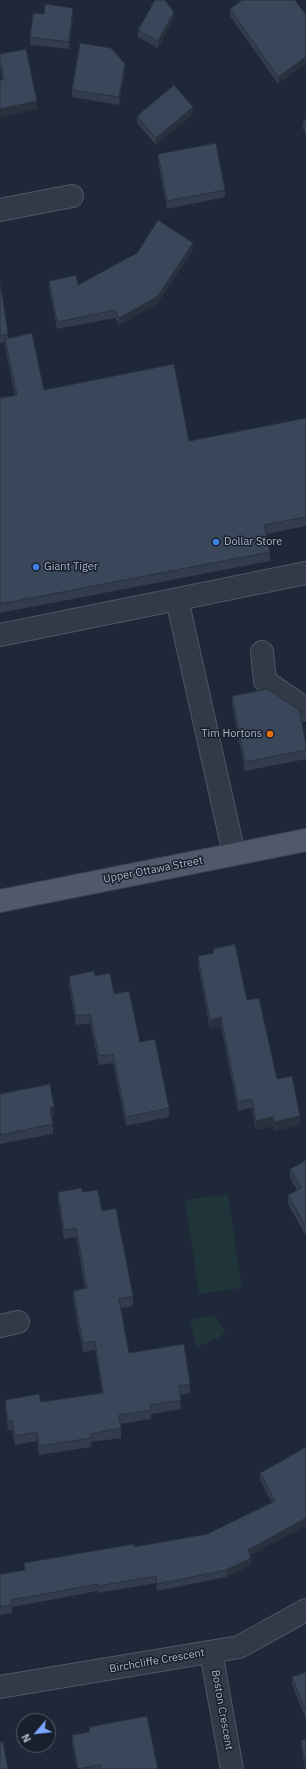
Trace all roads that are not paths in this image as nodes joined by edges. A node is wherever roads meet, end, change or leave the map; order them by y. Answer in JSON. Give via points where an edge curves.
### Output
{"nodes":[{"id":1,"x":72,"y":196,"type":"dead end"},
{"id":2,"x":0,"y":210,"type":"edge"},
{"id":3,"x":306,"y":573,"type":"edge"},
{"id":4,"x":176,"y":599,"type":"junction"},
{"id":5,"x":0,"y":635,"type":"edge"},
{"id":6,"x":262,"y":652,"type":"dead end"},
{"id":7,"x":306,"y":708,"type":"edge"},
{"id":8,"x":306,"y":840,"type":"edge"},
{"id":9,"x":234,"y":854,"type":"junction"},
{"id":10,"x":0,"y":901,"type":"edge"},
{"id":11,"x":306,"y":1610,"type":"edge"},
{"id":12,"x":211,"y":1652,"type":"junction"},
{"id":13,"x":0,"y":1687,"type":"edge"},
{"id":14,"x":232,"y":1769,"type":"edge"}],
"edges":[{"from":1,"to":2,"type":"street"},
{"from":3,"to":4,"type":"street"},
{"from":4,"to":5,"type":"street"},
{"from":4,"to":9,"type":"street"},
{"from":6,"to":7,"type":"street","via":[[265,681]]},
{"from":8,"to":9,"type":"main road","name":"Upper Ottawa Street"},
{"from":9,"to":10,"type":"main road","name":"Upper Ottawa Street"},
{"from":11,"to":12,"type":"street","name":"Birchcliffe Crescent","via":[[239,1647]]},
{"from":12,"to":13,"type":"street","name":"Birchcliffe Crescent"},
{"from":12,"to":14,"type":"street","name":"Boston Crescent"}]}
